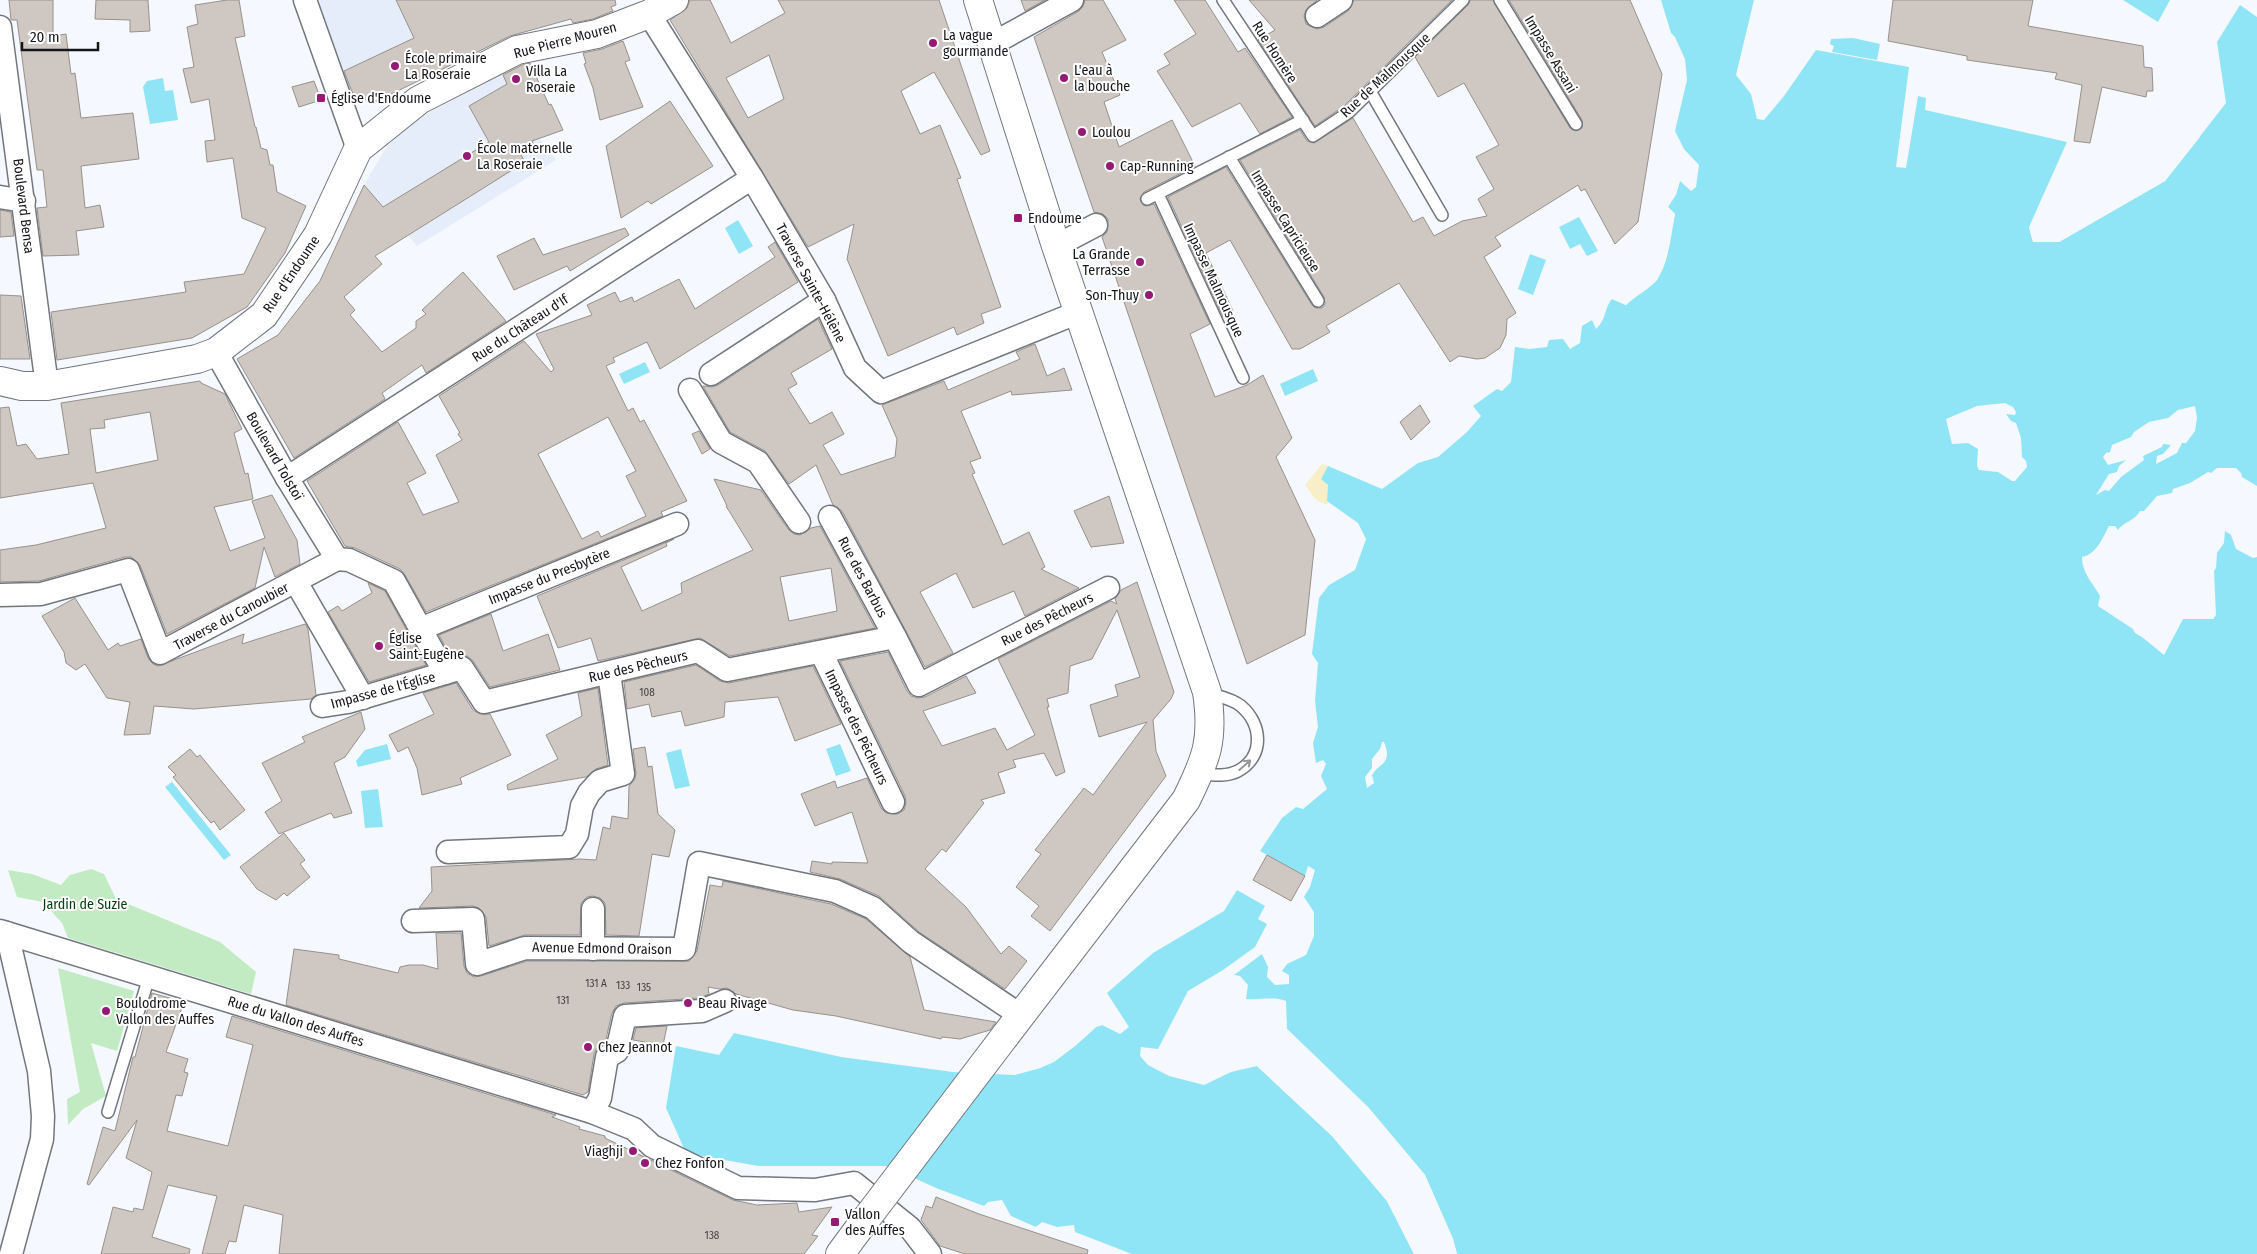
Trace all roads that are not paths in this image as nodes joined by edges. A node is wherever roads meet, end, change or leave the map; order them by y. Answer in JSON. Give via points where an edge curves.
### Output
{"nodes":[{"id":1,"x":305,"y":0,"type":"edge"},
{"id":2,"x":674,"y":0,"type":"edge"},
{"id":3,"x":978,"y":0,"type":"edge"},
{"id":4,"x":1072,"y":0,"type":"edge"},
{"id":5,"x":1223,"y":0,"type":"edge"},
{"id":6,"x":1340,"y":0,"type":"edge"},
{"id":7,"x":1463,"y":0,"type":"edge"},
{"id":8,"x":1500,"y":0,"type":"edge"},
{"id":9,"x":649,"y":14,"type":"junction"},
{"id":10,"x":1317,"y":16,"type":"dead end"},
{"id":11,"x":0,"y":27,"type":"edge"},
{"id":12,"x":992,"y":44,"type":"junction"},
{"id":13,"x":1370,"y":91,"type":"junction"},
{"id":14,"x":1302,"y":120,"type":"junction"},
{"id":15,"x":1576,"y":124,"type":"dead end"},
{"id":16,"x":358,"y":149,"type":"junction"},
{"id":17,"x":1229,"y":157,"type":"junction"},
{"id":18,"x":752,"y":178,"type":"junction"},
{"id":19,"x":1158,"y":194,"type":"junction"},
{"id":20,"x":0,"y":197,"type":"edge"},
{"id":21,"x":1147,"y":199,"type":"dead end"},
{"id":22,"x":24,"y":200,"type":"junction"},
{"id":23,"x":1442,"y":215,"type":"dead end"},
{"id":24,"x":1096,"y":225,"type":"dead end"},
{"id":25,"x":1056,"y":246,"type":"junction"},
{"id":26,"x":824,"y":300,"type":"junction"},
{"id":27,"x":1318,"y":301,"type":"dead end"},
{"id":28,"x":1079,"y":312,"type":"junction"},
{"id":29,"x":216,"y":352,"type":"junction"},
{"id":30,"x":711,"y":374,"type":"dead end"},
{"id":31,"x":1243,"y":378,"type":"dead end"},
{"id":32,"x":0,"y":381,"type":"edge"},
{"id":33,"x":47,"y":386,"type":"junction"},
{"id":34,"x":690,"y":390,"type":"dead end"},
{"id":35,"x":287,"y":478,"type":"junction"},
{"id":36,"x":830,"y":517,"type":"dead end"},
{"id":37,"x":799,"y":522,"type":"dead end"},
{"id":38,"x":677,"y":524,"type":"dead end"},
{"id":39,"x":337,"y":559,"type":"junction"},
{"id":40,"x":296,"y":582,"type":"junction"},
{"id":41,"x":1108,"y":588,"type":"dead end"},
{"id":42,"x":0,"y":595,"type":"edge"},
{"id":43,"x":420,"y":628,"type":"junction"},
{"id":44,"x":895,"y":637,"type":"junction"},
{"id":45,"x":821,"y":652,"type":"junction"},
{"id":46,"x":445,"y":673,"type":"junction"},
{"id":47,"x":609,"y":673,"type":"junction"},
{"id":48,"x":1207,"y":692,"type":"junction"},
{"id":49,"x":363,"y":698,"type":"junction"},
{"id":50,"x":322,"y":706,"type":"dead end"},
{"id":51,"x":1199,"y":774,"type":"junction"},
{"id":52,"x":893,"y":802,"type":"dead end"},
{"id":53,"x":448,"y":852,"type":"dead end"},
{"id":54,"x":593,"y":909,"type":"dead end"},
{"id":55,"x":413,"y":921,"type":"dead end"},
{"id":56,"x":3,"y":932,"type":"edge"},
{"id":57,"x":593,"y":949,"type":"junction"},
{"id":58,"x":149,"y":977,"type":"junction"},
{"id":59,"x":725,"y":1002,"type":"dead end"},
{"id":60,"x":1013,"y":1026,"type":"junction"},
{"id":61,"x":108,"y":1112,"type":"dead end"},
{"id":62,"x":592,"y":1112,"type":"junction"},
{"id":63,"x":11,"y":1254,"type":"edge"},
{"id":64,"x":840,"y":1254,"type":"edge"},
{"id":65,"x":930,"y":1254,"type":"edge"}],
"edges":[{"from":1,"to":16,"type":"street"},
{"from":2,"to":9,"type":"main road","name":"Rue Pierre Mouren"},
{"from":3,"to":12,"type":"main road"},
{"from":4,"to":12,"type":"street"},
{"from":5,"to":14,"type":"lane","name":"Rue Homère"},
{"from":6,"to":10,"type":"street"},
{"from":7,"to":13,"type":"lane","name":"Rue de Malmousque"},
{"from":8,"to":15,"type":"lane","name":"Impasse Assani"},
{"from":9,"to":16,"type":"main road","name":"Rue Pierre Mouren","via":[[597,34],[517,50],[419,100]]},
{"from":9,"to":18,"type":"street","name":"Traverse Sainte-Hélène"},
{"from":11,"to":22,"type":"street","name":"Boulevard Bensa"},
{"from":12,"to":25,"type":"main road"},
{"from":13,"to":14,"type":"lane","name":"Rue de Malmousque","via":[[1349,112],[1313,136]]},
{"from":13,"to":23,"type":"lane"},
{"from":14,"to":17,"type":"lane"},
{"from":16,"to":29,"type":"main road","name":"Rue d'Endoume","via":[[318,235],[264,315]]},
{"from":17,"to":19,"type":"lane"},
{"from":17,"to":27,"type":"lane","name":"Impasse Capricieuse"},
{"from":18,"to":26,"type":"street","name":"Traverse Sainte-Hélène"},
{"from":18,"to":35,"type":"street","name":"Rue du Château d'If"},
{"from":19,"to":21,"type":"lane"},
{"from":19,"to":31,"type":"lane","name":"Impasse Malmousque"},
{"from":20,"to":22,"type":"street"},
{"from":22,"to":33,"type":"street","name":"Boulevard Bensa"},
{"from":24,"to":25,"type":"street"},
{"from":25,"to":28,"type":"main road"},
{"from":26,"to":28,"type":"street","name":"Traverse Sainte-Hélène","via":[[855,368],[880,392]]},
{"from":26,"to":30,"type":"street"},
{"from":28,"to":48,"type":"main road"},
{"from":29,"to":33,"type":"main road","name":"Rue d'Endoume","via":[[197,359]]},
{"from":29,"to":35,"type":"street","name":"Boulevard Tolstoï"},
{"from":32,"to":33,"type":"main road","name":"Rue d'Endoume","via":[[22,386]]},
{"from":34,"to":37,"type":"street","via":[[721,442],[758,462]]},
{"from":35,"to":39,"type":"street","name":"Boulevard Tolstoï"},
{"from":36,"to":44,"type":"street","name":"Rue des Barbus"},
{"from":38,"to":43,"type":"street","name":"Impasse du Presbytère"},
{"from":39,"to":40,"type":"street","name":"Traverse du Canoubier"},
{"from":39,"to":43,"type":"street","via":[[349,560],[394,581]]},
{"from":40,"to":42,"type":"street","name":"Traverse du Canoubier","via":[[160,653],[128,570],[41,594]]},
{"from":40,"to":49,"type":"street"},
{"from":41,"to":44,"type":"street","name":"Rue des Pêcheurs","via":[[919,685]]},
{"from":43,"to":46,"type":"street"},
{"from":44,"to":45,"type":"street","name":"Rue des Pêcheurs"},
{"from":45,"to":47,"type":"street","name":"Rue des Pêcheurs","via":[[727,670],[698,651]]},
{"from":45,"to":52,"type":"street","name":"Impasse des Pêcheurs"},
{"from":46,"to":47,"type":"street","name":"Rue des Pêcheurs","via":[[462,668],[484,702]]},
{"from":46,"to":49,"type":"street","name":"Impasse de l'Église"},
{"from":47,"to":53,"type":"street","via":[[623,774],[600,781],[589,793],[582,806],[577,834],[569,847]]},
{"from":48,"to":51,"type":"main road","via":[[1210,735]]},
{"from":51,"to":48,"type":"lane","one_way":true,"via":[[1223,776],[1238,771],[1250,762],[1258,740],[1256,722],[1240,705]]},
{"from":49,"to":50,"type":"street","name":"Impasse de l'Église"},
{"from":51,"to":60,"type":"main road","via":[[1170,822]]},
{"from":54,"to":57,"type":"street"},
{"from":55,"to":57,"type":"street","name":"Avenue Edmond Oraison","via":[[472,919],[477,964],[526,948]]},
{"from":56,"to":58,"type":"street","name":"Rue du Vallon des Auffes"},
{"from":56,"to":63,"type":"street","via":[[39,1071],[43,1116],[42,1139]]},
{"from":57,"to":60,"type":"street","name":"Avenue Edmond Oraison","via":[[684,949],[699,863],[836,891],[873,908]]},
{"from":58,"to":61,"type":"lane"},
{"from":58,"to":62,"type":"street","name":"Rue du Vallon des Auffes"},
{"from":59,"to":62,"type":"street","via":[[702,1011],[625,1016],[617,1051],[607,1057],[600,1098]]},
{"from":60,"to":64,"type":"main road","bridge":true},
{"from":62,"to":65,"type":"street","name":"Rue du Vallon des Auffes","via":[[634,1129],[652,1146],[738,1188],[815,1190],[854,1183],[910,1228]]}]}
